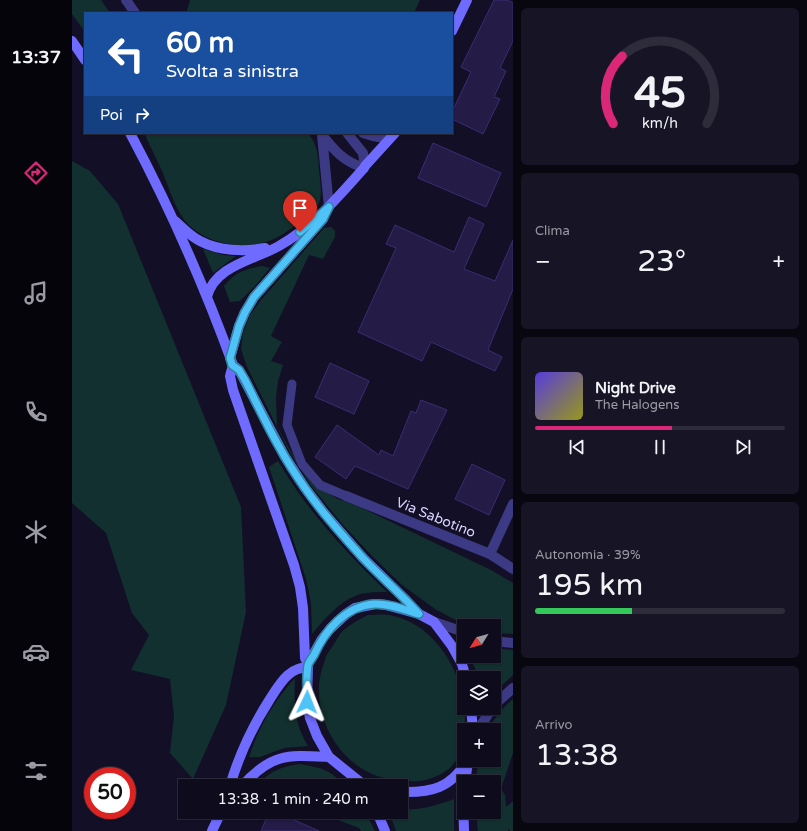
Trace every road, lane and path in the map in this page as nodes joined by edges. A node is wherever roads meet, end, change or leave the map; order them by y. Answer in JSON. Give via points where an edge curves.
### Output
{"nodes":[{"id":1,"x":126,"y":0,"type":"edge"},
{"id":2,"x":467,"y":0,"type":"edge"},
{"id":3,"x":134,"y":12,"type":"edge"},
{"id":4,"x":453,"y":29,"type":"edge"},
{"id":5,"x":72,"y":41,"type":"edge"},
{"id":6,"x":84,"y":59,"type":"edge"},
{"id":7,"x":131,"y":134,"type":"edge"},
{"id":8,"x":321,"y":134,"type":"edge"},
{"id":9,"x":348,"y":134,"type":"edge"},
{"id":10,"x":366,"y":134,"type":"edge"},
{"id":11,"x":392,"y":134,"type":"edge"},
{"id":12,"x":393,"y":134,"type":"edge"},
{"id":13,"x":364,"y":167,"type":"junction"},
{"id":14,"x":329,"y":207,"type":"junction"},
{"id":15,"x":173,"y":220,"type":"junction"},
{"id":16,"x":278,"y":246,"type":"junction"},
{"id":17,"x":207,"y":297,"type":"junction"},
{"id":18,"x":231,"y":362,"type":"junction"},
{"id":19,"x":292,"y":384,"type":"dead end"},
{"id":20,"x":346,"y":496,"type":"joint"},
{"id":21,"x":513,"y":504,"type":"edge"},
{"id":22,"x":490,"y":554,"type":"junction"},
{"id":23,"x":513,"y":569,"type":"edge"},
{"id":24,"x":419,"y":614,"type":"junction"},
{"id":25,"x":434,"y":622,"type":"junction"},
{"id":26,"x":457,"y":630,"type":"edge"},
{"id":27,"x":501,"y":642,"type":"edge"},
{"id":28,"x":513,"y":643,"type":"edge"},
{"id":29,"x":308,"y":665,"type":"junction"},
{"id":30,"x":464,"y":671,"type":"edge"},
{"id":31,"x":513,"y":688,"type":"edge"},
{"id":32,"x":501,"y":699,"type":"edge"},
{"id":33,"x":329,"y":757,"type":"junction"},
{"id":34,"x":464,"y":767,"type":"edge"},
{"id":35,"x":232,"y":779,"type":"edge"},
{"id":36,"x":248,"y":779,"type":"edge"},
{"id":37,"x":356,"y":779,"type":"edge"},
{"id":38,"x":408,"y":792,"type":"edge"},
{"id":39,"x":218,"y":819,"type":"edge"},
{"id":40,"x":380,"y":819,"type":"edge"},
{"id":41,"x":464,"y":819,"type":"edge"},
{"id":42,"x":467,"y":819,"type":"edge"},
{"id":43,"x":212,"y":831,"type":"edge"},
{"id":44,"x":385,"y":831,"type":"edge"},
{"id":45,"x":464,"y":831,"type":"edge"},
{"id":46,"x":469,"y":831,"type":"edge"}],
"edges":[{"from":1,"to":3,"type":"street"},
{"from":2,"to":4,"type":"main road"},
{"from":5,"to":6,"type":"main road"},
{"from":7,"to":15,"type":"main road"},
{"from":8,"to":13,"type":"street","via":[[338,154]]},
{"from":8,"to":14,"type":"street"},
{"from":9,"to":13,"type":"street","via":[[363,153]]},
{"from":10,"to":11,"type":"street","via":[[384,138]]},
{"from":12,"to":13,"type":"main road"},
{"from":13,"to":14,"type":"main road"},
{"from":14,"to":16,"type":"main road","via":[[300,232]]},
{"from":14,"to":18,"type":"main road","via":[[323,219],[254,297],[239,326]]},
{"from":15,"to":16,"type":"main road","via":[[200,241],[214,246],[250,251]]},
{"from":15,"to":17,"type":"main road"},
{"from":16,"to":17,"type":"main road","via":[[224,273],[212,284]]},
{"from":17,"to":18,"type":"main road"},
{"from":18,"to":24,"type":"main road","via":[[239,370],[305,488],[363,558]]},
{"from":18,"to":29,"type":"main road","via":[[233,390],[300,587]]},
{"from":19,"to":20,"type":"lane","via":[[287,425],[302,464],[320,485]]},
{"from":20,"to":22,"type":"street","name":"Via Sabotino"},
{"from":21,"to":22,"type":"street"},
{"from":22,"to":23,"type":"street","name":"Via Sabotino"},
{"from":24,"to":25,"type":"main road"},
{"from":24,"to":29,"type":"main road","via":[[376,604],[355,608],[330,628]]},
{"from":25,"to":26,"type":"street"},
{"from":25,"to":30,"type":"main road","via":[[452,646]]},
{"from":27,"to":28,"type":"street"},
{"from":29,"to":33,"type":"main road","via":[[307,702],[310,718]]},
{"from":29,"to":35,"type":"main road","via":[[289,674],[278,686],[255,722]]},
{"from":31,"to":32,"type":"street"},
{"from":33,"to":36,"type":"main road","via":[[288,756],[276,760]]},
{"from":33,"to":37,"type":"main road"},
{"from":34,"to":38,"type":"main road","via":[[447,783],[432,790]]},
{"from":39,"to":43,"type":"main road"},
{"from":40,"to":44,"type":"main road"},
{"from":41,"to":45,"type":"main road"},
{"from":42,"to":46,"type":"street"}]}
